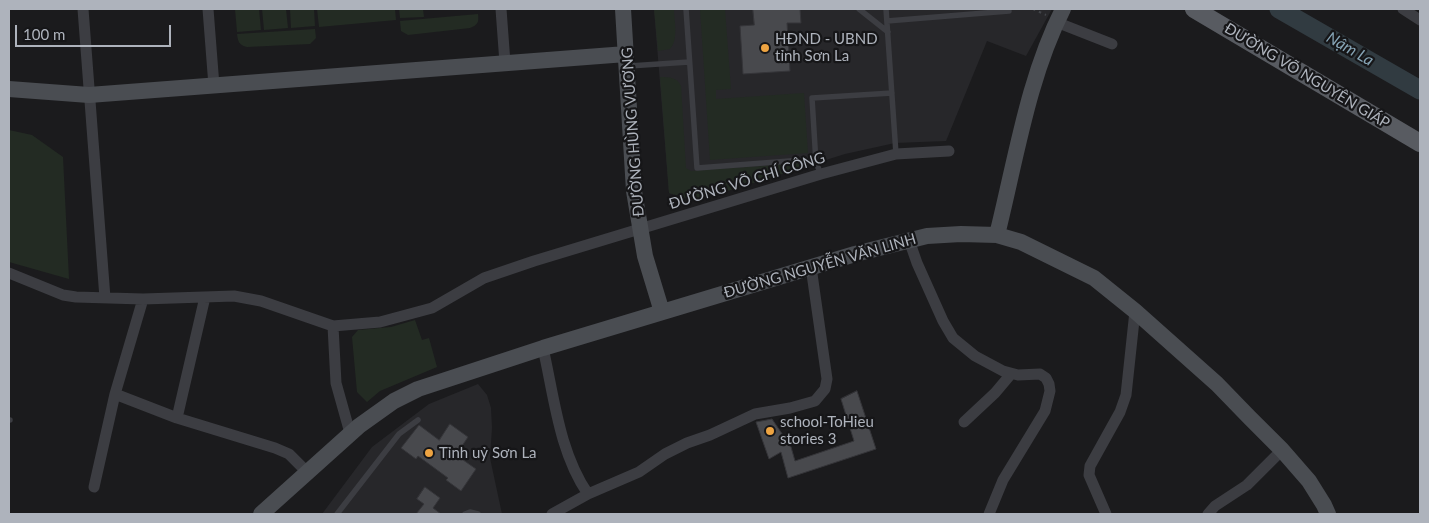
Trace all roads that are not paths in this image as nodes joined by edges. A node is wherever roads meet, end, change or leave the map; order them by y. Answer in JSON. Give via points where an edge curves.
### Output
{"nodes":[{"id":1,"x":83,"y":9,"type":"edge"},
{"id":2,"x":208,"y":9,"type":"edge"},
{"id":3,"x":501,"y":9,"type":"edge"},
{"id":4,"x":624,"y":9,"type":"edge"},
{"id":5,"x":686,"y":9,"type":"edge"},
{"id":6,"x":859,"y":9,"type":"edge"},
{"id":7,"x":886,"y":9,"type":"edge"},
{"id":8,"x":1194,"y":9,"type":"edge"},
{"id":9,"x":1403,"y":9,"type":"edge"},
{"id":10,"x":1009,"y":11,"type":"dead end"},
{"id":11,"x":958,"y":12,"type":"edge"},
{"id":12,"x":1060,"y":15,"type":"edge"},
{"id":13,"x":1420,"y":20,"type":"edge"},
{"id":14,"x":887,"y":21,"type":"junction"},
{"id":15,"x":888,"y":32,"type":"junction"},
{"id":16,"x":1112,"y":44,"type":"dead end"},
{"id":17,"x":626,"y":60,"type":"junction"},
{"id":18,"x":689,"y":62,"type":"junction"},
{"id":19,"x":505,"y":63,"type":"junction"},
{"id":20,"x":214,"y":86,"type":"junction"},
{"id":21,"x":9,"y":89,"type":"edge"},
{"id":22,"x":892,"y":93,"type":"junction"},
{"id":23,"x":89,"y":95,"type":"junction"},
{"id":24,"x":1420,"y":143,"type":"edge"},
{"id":25,"x":949,"y":151,"type":"dead end"},
{"id":26,"x":896,"y":154,"type":"junction"},
{"id":27,"x":816,"y":158,"type":"junction"},
{"id":28,"x":820,"y":174,"type":"junction"},
{"id":29,"x":641,"y":228,"type":"junction"},
{"id":30,"x":997,"y":235,"type":"junction"},
{"id":31,"x":909,"y":240,"type":"junction"},
{"id":32,"x":811,"y":266,"type":"junction"},
{"id":33,"x":9,"y":273,"type":"edge"},
{"id":34,"x":205,"y":297,"type":"junction"},
{"id":35,"x":105,"y":298,"type":"junction"},
{"id":36,"x":143,"y":299,"type":"junction"},
{"id":37,"x":1135,"y":311,"type":"junction"},
{"id":38,"x":662,"y":312,"type":"junction"},
{"id":39,"x":333,"y":326,"type":"junction"},
{"id":40,"x":543,"y":348,"type":"junction"},
{"id":41,"x":1011,"y":374,"type":"junction"},
{"id":42,"x":115,"y":394,"type":"junction"},
{"id":43,"x":177,"y":418,"type":"junction"},
{"id":44,"x":418,"y":420,"type":"dead end"},
{"id":45,"x":964,"y":422,"type":"dead end"},
{"id":46,"x":350,"y":433,"type":"junction"},
{"id":47,"x":1282,"y":450,"type":"junction"},
{"id":48,"x":307,"y":472,"type":"junction"},
{"id":49,"x":94,"y":487,"type":"dead end"},
{"id":50,"x":588,"y":494,"type":"junction"},
{"id":51,"x":261,"y":514,"type":"edge"},
{"id":52,"x":337,"y":514,"type":"edge"},
{"id":53,"x":465,"y":514,"type":"edge"},
{"id":54,"x":478,"y":514,"type":"edge"},
{"id":55,"x":552,"y":514,"type":"edge"},
{"id":56,"x":989,"y":514,"type":"edge"},
{"id":57,"x":1106,"y":514,"type":"edge"},
{"id":58,"x":1208,"y":514,"type":"edge"},
{"id":59,"x":1328,"y":514,"type":"edge"}],
"edges":[{"from":1,"to":23,"type":"street"},
{"from":2,"to":20,"type":"street"},
{"from":3,"to":19,"type":"street"},
{"from":4,"to":17,"type":"street","name":"ĐƯỜNG HÙNG VƯƠNG"},
{"from":5,"to":18,"type":"lane"},
{"from":6,"to":15,"type":"lane"},
{"from":7,"to":14,"type":"lane"},
{"from":8,"to":24,"type":"main road","name":"ĐƯỜNG VÕ NGUYÊN GIÁP"},
{"from":9,"to":13,"type":"street"},
{"from":10,"to":11,"type":"lane"},
{"from":11,"to":14,"type":"lane"},
{"from":12,"to":16,"type":"street"},
{"from":12,"to":30,"type":"street","via":[[1035,78]]},
{"from":14,"to":15,"type":"lane"},
{"from":15,"to":22,"type":"lane"},
{"from":17,"to":18,"type":"lane"},
{"from":17,"to":19,"type":"street"},
{"from":17,"to":29,"type":"street","name":"ĐƯỜNG HÙNG VƯƠNG","via":[[634,191]]},
{"from":18,"to":27,"type":"lane","via":[[697,168]]},
{"from":19,"to":20,"type":"street"},
{"from":20,"to":23,"type":"street"},
{"from":21,"to":23,"type":"street"},
{"from":22,"to":26,"type":"lane"},
{"from":22,"to":27,"type":"lane","via":[[812,98]]},
{"from":23,"to":35,"type":"street"},
{"from":25,"to":26,"type":"street","name":"ĐƯỜNG VÕ CHÍ CÔNG"},
{"from":26,"to":28,"type":"street","name":"ĐƯỜNG VÕ CHÍ CÔNG"},
{"from":27,"to":28,"type":"lane"},
{"from":28,"to":29,"type":"street","name":"ĐƯỜNG VÕ CHÍ CÔNG"},
{"from":29,"to":38,"type":"street","name":"ĐƯỜNG HÙNG VƯƠNG","via":[[645,256]]},
{"from":29,"to":39,"type":"street","name":"ĐƯỜNG VÕ CHÍ CÔNG","via":[[484,278],[432,308],[404,317]]},
{"from":30,"to":31,"type":"street","name":"ĐƯỜNG NGUYỄN VĂN LINH","via":[[961,234]]},
{"from":30,"to":37,"type":"street","name":"ĐƯỜNG NGUYỄN VĂN LINH","via":[[1021,242],[1094,278]]},
{"from":31,"to":32,"type":"street","name":"ĐƯỜNG NGUYỄN VĂN LINH"},
{"from":31,"to":41,"type":"street","via":[[953,338],[975,356]]},
{"from":32,"to":38,"type":"street","name":"ĐƯỜNG NGUYỄN VĂN LINH"},
{"from":32,"to":50,"type":"street","via":[[827,379],[826,389],[820,398],[807,404],[755,414],[675,448],[639,472]]},
{"from":33,"to":35,"type":"street","name":"ĐƯỜNG VÕ CHÍ CÔNG","via":[[63,295]]},
{"from":34,"to":36,"type":"street","name":"ĐƯỜNG VÕ CHÍ CÔNG"},
{"from":34,"to":39,"type":"street","name":"ĐƯỜNG VÕ CHÍ CÔNG","via":[[234,296],[261,301]]},
{"from":34,"to":43,"type":"street"},
{"from":35,"to":36,"type":"street","name":"ĐƯỜNG VÕ CHÍ CÔNG"},
{"from":36,"to":42,"type":"street"},
{"from":37,"to":47,"type":"street","name":"ĐƯỜNG NGUYỄN VĂN LINH","via":[[1216,384]]},
{"from":37,"to":57,"type":"street","via":[[1126,395],[1090,466],[1089,475]]},
{"from":38,"to":40,"type":"street","name":"ĐƯỜNG NGUYỄN VĂN LINH"},
{"from":39,"to":46,"type":"street","via":[[336,383]]},
{"from":40,"to":46,"type":"street","name":"ĐƯỜNG NGUYỄN VĂN LINH","via":[[418,389],[394,401]]},
{"from":40,"to":50,"type":"street","via":[[566,446],[578,479]]},
{"from":41,"to":45,"type":"street","via":[[996,393]]},
{"from":41,"to":56,"type":"street","via":[[1040,374],[1049,384],[1049,396],[1042,416],[1013,462]]},
{"from":42,"to":43,"type":"street"},
{"from":42,"to":49,"type":"street"},
{"from":43,"to":48,"type":"street","via":[[275,448],[288,454]]},
{"from":44,"to":52,"type":"lane","via":[[399,434]]},
{"from":46,"to":48,"type":"street","name":"ĐƯỜNG NGUYỄN VĂN LINH"},
{"from":47,"to":58,"type":"street","via":[[1247,485]]},
{"from":47,"to":59,"type":"street","name":"ĐƯỜNG NGUYỄN VĂN LINH","via":[[1309,481]]},
{"from":48,"to":51,"type":"street","name":"ĐƯỜNG NGUYỄN VĂN LINH"},
{"from":50,"to":55,"type":"street"},
{"from":53,"to":54,"type":"lane"}]}
